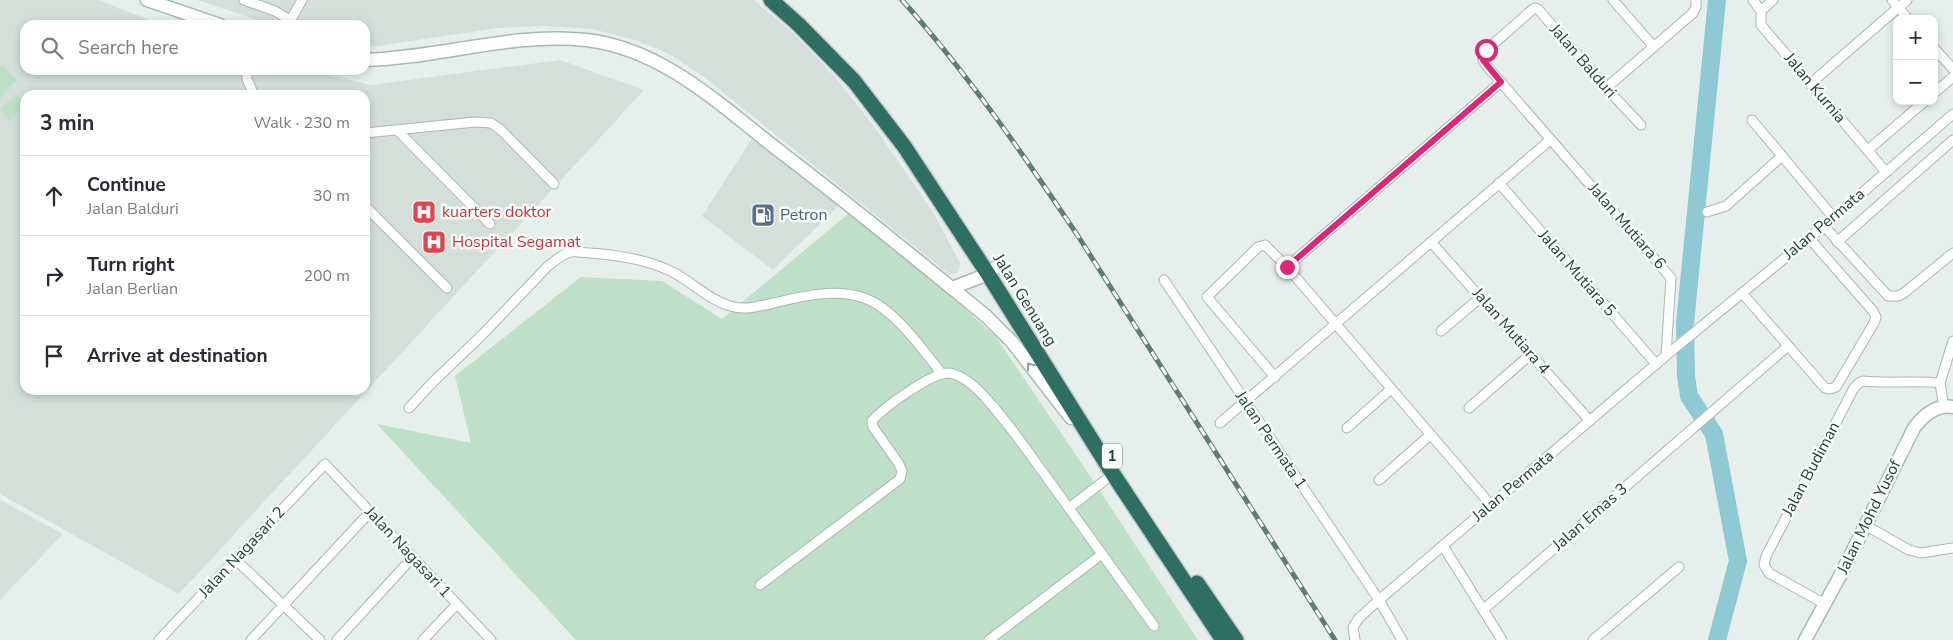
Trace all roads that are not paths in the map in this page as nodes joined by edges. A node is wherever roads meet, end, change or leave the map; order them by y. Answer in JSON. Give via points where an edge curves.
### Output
{"nodes":[{"id":1,"x":147,"y":0,"type":"edge"},
{"id":2,"x":244,"y":0,"type":"edge"},
{"id":3,"x":302,"y":0,"type":"edge"},
{"id":4,"x":771,"y":0,"type":"edge"},
{"id":5,"x":784,"y":0,"type":"edge"},
{"id":6,"x":1613,"y":0,"type":"edge"},
{"id":7,"x":1696,"y":0,"type":"edge"},
{"id":8,"x":1753,"y":0,"type":"edge"},
{"id":9,"x":1773,"y":0,"type":"edge"},
{"id":10,"x":1892,"y":0,"type":"edge"},
{"id":11,"x":1907,"y":0,"type":"edge"},
{"id":12,"x":1898,"y":8,"type":"junction"},
{"id":13,"x":1760,"y":11,"type":"junction"},
{"id":14,"x":1904,"y":15,"type":"edge"},
{"id":15,"x":205,"y":20,"type":"edge"},
{"id":16,"x":287,"y":20,"type":"edge"},
{"id":17,"x":290,"y":20,"type":"edge"},
{"id":18,"x":1654,"y":47,"type":"junction"},
{"id":19,"x":1938,"y":53,"type":"edge"},
{"id":20,"x":370,"y":60,"type":"edge"},
{"id":21,"x":1953,"y":70,"type":"edge"},
{"id":22,"x":247,"y":75,"type":"edge"},
{"id":23,"x":1953,"y":77,"type":"edge"},
{"id":24,"x":1501,"y":82,"type":"junction"},
{"id":25,"x":1810,"y":84,"type":"junction"},
{"id":26,"x":1606,"y":88,"type":"junction"},
{"id":27,"x":252,"y":90,"type":"edge"},
{"id":28,"x":1938,"y":90,"type":"edge"},
{"id":29,"x":1920,"y":105,"type":"edge"},
{"id":30,"x":1953,"y":114,"type":"edge"},
{"id":31,"x":1752,"y":120,"type":"dead end"},
{"id":32,"x":1641,"y":125,"type":"dead end"},
{"id":33,"x":398,"y":131,"type":"junction"},
{"id":34,"x":370,"y":133,"type":"edge"},
{"id":35,"x":1550,"y":140,"type":"junction"},
{"id":36,"x":1953,"y":140,"type":"edge"},
{"id":37,"x":1868,"y":150,"type":"junction"},
{"id":38,"x":1782,"y":156,"type":"junction"},
{"id":39,"x":1886,"y":172,"type":"junction"},
{"id":40,"x":1499,"y":183,"type":"junction"},
{"id":41,"x":554,"y":184,"type":"dead end"},
{"id":42,"x":370,"y":211,"type":"edge"},
{"id":43,"x":1707,"y":212,"type":"dead end"},
{"id":44,"x":1833,"y":217,"type":"junction"},
{"id":45,"x":490,"y":224,"type":"dead end"},
{"id":46,"x":1824,"y":226,"type":"junction"},
{"id":47,"x":1809,"y":238,"type":"junction"},
{"id":48,"x":1432,"y":242,"type":"junction"},
{"id":49,"x":1837,"y":242,"type":"junction"},
{"id":50,"x":1951,"y":259,"type":"edge"},
{"id":51,"x":1287,"y":267,"type":"junction"},
{"id":52,"x":992,"y":271,"type":"junction"},
{"id":53,"x":1164,"y":280,"type":"dead end"},
{"id":54,"x":447,"y":288,"type":"dead end"},
{"id":55,"x":952,"y":288,"type":"junction"},
{"id":56,"x":1742,"y":293,"type":"junction"},
{"id":57,"x":1481,"y":297,"type":"junction"},
{"id":58,"x":1335,"y":326,"type":"junction"},
{"id":59,"x":1441,"y":331,"type":"dead end"},
{"id":60,"x":1953,"y":341,"type":"edge"},
{"id":61,"x":1788,"y":346,"type":"junction"},
{"id":62,"x":1531,"y":354,"type":"junction"},
{"id":63,"x":1666,"y":355,"type":"junction"},
{"id":64,"x":1656,"y":364,"type":"junction"},
{"id":65,"x":942,"y":374,"type":"junction"},
{"id":66,"x":1274,"y":377,"type":"junction"},
{"id":67,"x":1940,"y":383,"type":"junction"},
{"id":68,"x":1390,"y":390,"type":"junction"},
{"id":69,"x":1246,"y":402,"type":"junction"},
{"id":70,"x":1949,"y":407,"type":"edge"},
{"id":71,"x":409,"y":408,"type":"dead end"},
{"id":72,"x":1469,"y":408,"type":"dead end"},
{"id":73,"x":1590,"y":421,"type":"junction"},
{"id":74,"x":1220,"y":423,"type":"dead end"},
{"id":75,"x":1347,"y":428,"type":"dead end"},
{"id":76,"x":1429,"y":436,"type":"junction"},
{"id":77,"x":325,"y":464,"type":"joint"},
{"id":78,"x":1113,"y":474,"type":"junction"},
{"id":79,"x":1379,"y":480,"type":"dead end"},
{"id":80,"x":1491,"y":506,"type":"junction"},
{"id":81,"x":1069,"y":508,"type":"junction"},
{"id":82,"x":370,"y":512,"type":"junction"},
{"id":83,"x":1865,"y":525,"type":"junction"},
{"id":84,"x":1443,"y":546,"type":"junction"},
{"id":85,"x":1953,"y":548,"type":"edge"},
{"id":86,"x":1102,"y":554,"type":"junction"},
{"id":87,"x":413,"y":557,"type":"junction"},
{"id":88,"x":236,"y":559,"type":"junction"},
{"id":89,"x":1679,"y":568,"type":"dead end"},
{"id":90,"x":760,"y":585,"type":"dead end"},
{"id":91,"x":1379,"y":600,"type":"junction"},
{"id":92,"x":457,"y":604,"type":"junction"},
{"id":93,"x":1825,"y":604,"type":"junction"},
{"id":94,"x":284,"y":606,"type":"junction"},
{"id":95,"x":1483,"y":610,"type":"junction"},
{"id":96,"x":1154,"y":626,"type":"dead end"},
{"id":97,"x":1232,"y":639,"type":"edge"},
{"id":98,"x":159,"y":640,"type":"edge"},
{"id":99,"x":252,"y":640,"type":"edge"},
{"id":100,"x":320,"y":640,"type":"edge"},
{"id":101,"x":337,"y":640,"type":"edge"},
{"id":102,"x":423,"y":640,"type":"edge"},
{"id":103,"x":491,"y":640,"type":"edge"},
{"id":104,"x":989,"y":640,"type":"edge"},
{"id":105,"x":1355,"y":640,"type":"edge"},
{"id":106,"x":1402,"y":640,"type":"edge"},
{"id":107,"x":1502,"y":640,"type":"edge"},
{"id":108,"x":1593,"y":640,"type":"edge"},
{"id":109,"x":1805,"y":640,"type":"edge"}],
"edges":[{"from":1,"to":15,"type":"street"},
{"from":2,"to":16,"type":"street","via":[[276,11]]},
{"from":3,"to":17,"type":"street"},
{"from":4,"to":52,"type":"highway","name":"Jalan Genuang","number":"1","via":[[854,81]]},
{"from":5,"to":52,"type":"highway","name":"Jalan Genuang","number":"1","via":[[832,46],[886,108],[910,140]]},
{"from":6,"to":18,"type":"street"},
{"from":7,"to":18,"type":"street","via":[[1693,13]]},
{"from":8,"to":13,"type":"street","name":"Jalan Kurnia"},
{"from":9,"to":13,"type":"street"},
{"from":10,"to":12,"type":"street"},
{"from":11,"to":12,"type":"street"},
{"from":12,"to":14,"type":"street"},
{"from":12,"to":25,"type":"street"},
{"from":13,"to":25,"type":"street","name":"Jalan Kurnia","via":[[1761,24]]},
{"from":18,"to":26,"type":"street"},
{"from":19,"to":21,"type":"street"},
{"from":20,"to":55,"type":"street","via":[[532,38],[588,40],[651,59],[734,114]]},
{"from":22,"to":27,"type":"street"},
{"from":23,"to":28,"type":"street"},
{"from":24,"to":26,"type":"street","name":"Jalan Balduri","via":[[1486,65],[1483,53],[1535,8]]},
{"from":24,"to":35,"type":"street","name":"Jalan Mutiara 6"},
{"from":24,"to":51,"type":"street"},
{"from":25,"to":37,"type":"street","name":"Jalan Kurnia"},
{"from":26,"to":32,"type":"street","name":"Jalan Balduri"},
{"from":29,"to":37,"type":"street"},
{"from":30,"to":39,"type":"street","name":"Jalan Permata"},
{"from":31,"to":38,"type":"street"},
{"from":33,"to":34,"type":"street"},
{"from":33,"to":41,"type":"street","via":[[468,122],[491,123]]},
{"from":33,"to":45,"type":"street"},
{"from":35,"to":40,"type":"street"},
{"from":35,"to":63,"type":"street","name":"Jalan Mutiara 6","via":[[1671,278]]},
{"from":36,"to":49,"type":"street"},
{"from":37,"to":39,"type":"street","name":"Jalan Kurnia"},
{"from":38,"to":43,"type":"street","via":[[1726,206]]},
{"from":38,"to":44,"type":"street"},
{"from":39,"to":44,"type":"street","name":"Jalan Permata"},
{"from":40,"to":48,"type":"street"},
{"from":40,"to":64,"type":"street","name":"Jalan Mutiara 5"},
{"from":42,"to":54,"type":"street"},
{"from":44,"to":46,"type":"street","name":"Jalan Permata"},
{"from":46,"to":47,"type":"street","name":"Jalan Permata"},
{"from":46,"to":49,"type":"street"},
{"from":47,"to":56,"type":"street","name":"Jalan Permata"},
{"from":47,"to":61,"type":"street","via":[[1876,317],[1836,387],[1830,389],[1825,388]]},
{"from":48,"to":57,"type":"street","name":"Jalan Mutiara 4"},
{"from":48,"to":58,"type":"street"},
{"from":49,"to":50,"type":"street","via":[[1888,296],[1904,293]]},
{"from":51,"to":58,"type":"street"},
{"from":51,"to":66,"type":"street","via":[[1267,246],[1261,246],[1207,297]]},
{"from":52,"to":55,"type":"street"},
{"from":52,"to":78,"type":"highway","name":"Jalan Genuang","number":"1"},
{"from":52,"to":97,"type":"highway","name":"Jalan Genuang","number":"1"},
{"from":53,"to":69,"type":"street","name":"Jalan Permata 1"},
{"from":78,"to":55,"type":"street","one_way":true,"via":[[1012,342]]},
{"from":56,"to":61,"type":"street"},
{"from":56,"to":63,"type":"street","name":"Jalan Permata"},
{"from":57,"to":59,"type":"street"},
{"from":57,"to":62,"type":"street","name":"Jalan Mutiara 4"},
{"from":58,"to":66,"type":"street"},
{"from":58,"to":68,"type":"street"},
{"from":60,"to":67,"type":"street"},
{"from":61,"to":95,"type":"street","name":"Jalan Emas 3"},
{"from":62,"to":72,"type":"street"},
{"from":62,"to":73,"type":"street","name":"Jalan Mutiara 4"},
{"from":63,"to":64,"type":"street","name":"Jalan Permata"},
{"from":64,"to":73,"type":"street","name":"Jalan Permata"},
{"from":65,"to":71,"type":"street","via":[[910,334],[886,311],[866,298],[842,293],[810,295],[741,309],[720,303],[660,266],[621,257],[571,252],[548,266]]},
{"from":65,"to":81,"type":"street","via":[[960,377],[981,393]]},
{"from":65,"to":90,"type":"street","via":[[886,408],[872,421],[899,464],[902,471],[900,479]]},
{"from":66,"to":69,"type":"street"},
{"from":67,"to":70,"type":"street"},
{"from":67,"to":93,"type":"street","name":"Jalan Budiman","via":[[1859,383],[1766,556],[1764,565],[1769,573]]},
{"from":68,"to":75,"type":"street"},
{"from":68,"to":76,"type":"street"},
{"from":69,"to":74,"type":"street"},
{"from":69,"to":91,"type":"street","name":"Jalan Permata 1"},
{"from":70,"to":83,"type":"street","name":"Jalan Mohd Yusof","via":[[1928,414],[1914,428]]},
{"from":73,"to":80,"type":"street","name":"Jalan Permata"},
{"from":76,"to":79,"type":"street"},
{"from":76,"to":80,"type":"street"},
{"from":77,"to":82,"type":"street","name":"Jalan Nagasari 1"},
{"from":77,"to":88,"type":"street","name":"Jalan Nagasari 2"},
{"from":78,"to":81,"type":"street"},
{"from":78,"to":97,"type":"highway","name":"Jalan Genuang","number":"1"},
{"from":80,"to":84,"type":"street","name":"Jalan Permata"},
{"from":81,"to":86,"type":"street"},
{"from":82,"to":87,"type":"street","name":"Jalan Nagasari 1"},
{"from":82,"to":94,"type":"street"},
{"from":83,"to":85,"type":"street","via":[[1909,550],[1921,553]]},
{"from":83,"to":93,"type":"street","name":"Jalan Mohd Yusof"},
{"from":84,"to":91,"type":"street","name":"Jalan Permata"},
{"from":84,"to":95,"type":"street"},
{"from":86,"to":96,"type":"street"},
{"from":86,"to":104,"type":"street"},
{"from":87,"to":92,"type":"street","name":"Jalan Nagasari 1"},
{"from":87,"to":101,"type":"street"},
{"from":88,"to":94,"type":"street"},
{"from":88,"to":98,"type":"street","name":"Jalan Nagasari 2"},
{"from":89,"to":108,"type":"street"},
{"from":91,"to":105,"type":"street","name":"Jalan Permata","via":[[1353,627]]},
{"from":91,"to":106,"type":"street","name":"Jalan Permata 1"},
{"from":92,"to":102,"type":"street"},
{"from":92,"to":103,"type":"street","name":"Jalan Nagasari 1"},
{"from":93,"to":109,"type":"street","name":"Jalan Mohd Yusof"},
{"from":94,"to":99,"type":"street"},
{"from":94,"to":100,"type":"street"},
{"from":95,"to":107,"type":"street"}]}
